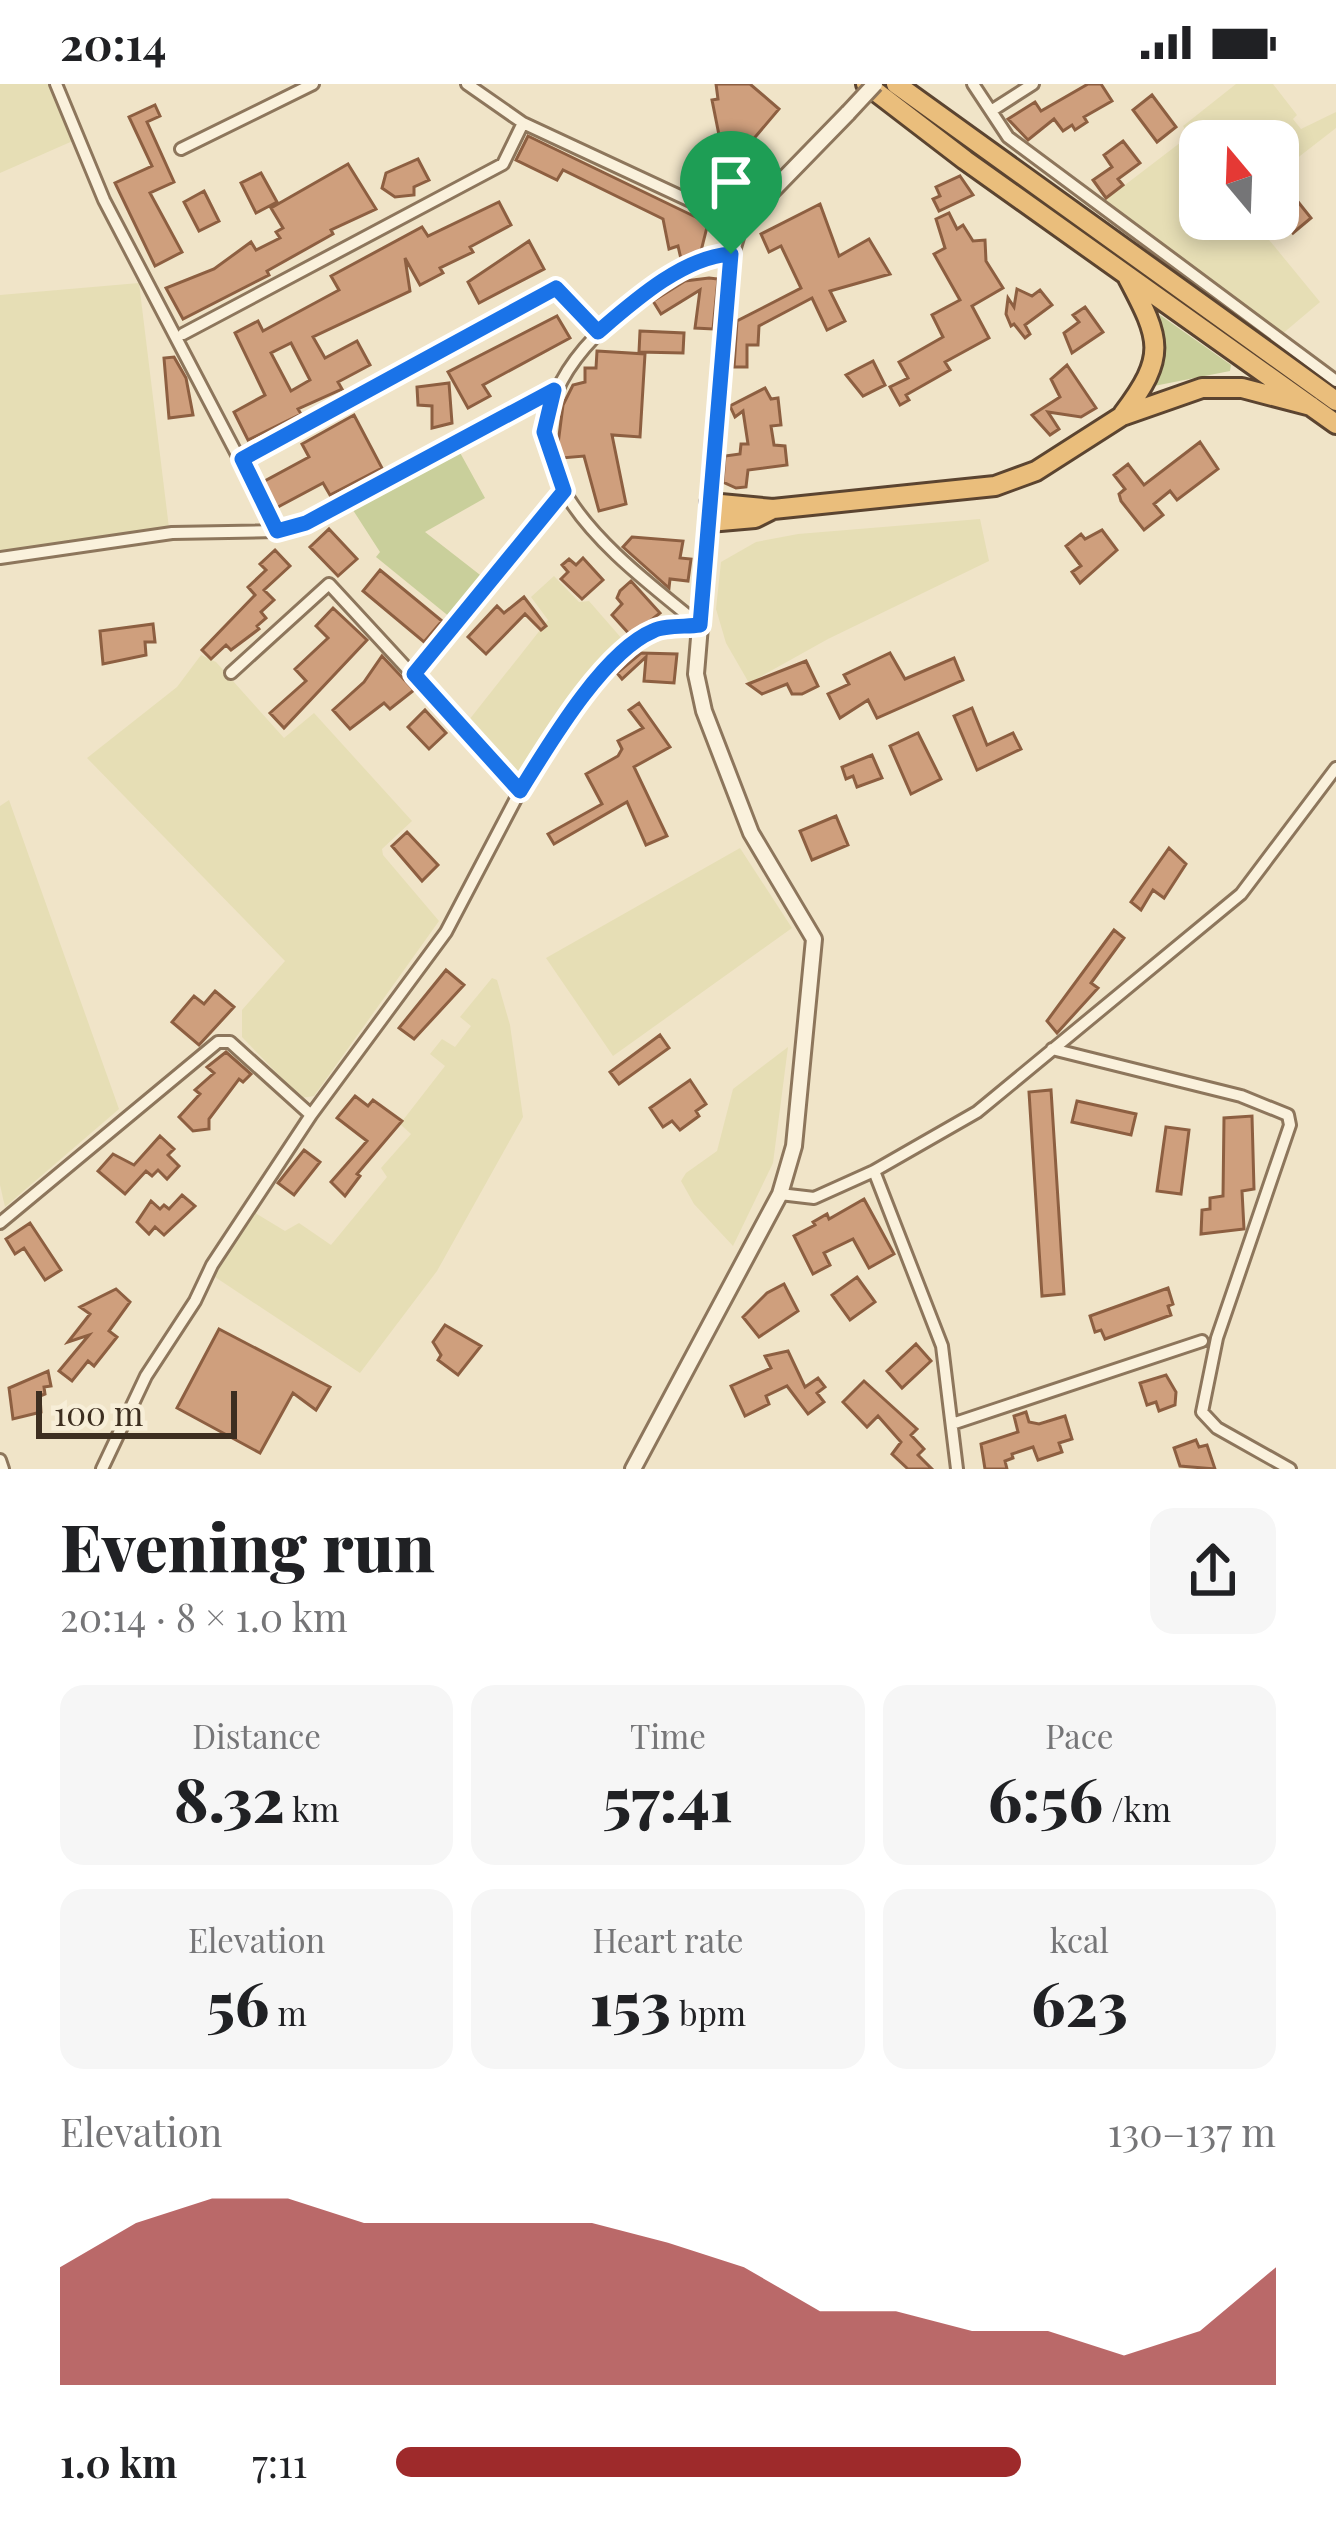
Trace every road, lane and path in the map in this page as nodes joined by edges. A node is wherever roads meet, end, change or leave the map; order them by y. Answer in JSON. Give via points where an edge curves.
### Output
{"nodes":[{"id":1,"x":56,"y":84,"type":"edge"},
{"id":2,"x":313,"y":84,"type":"edge"},
{"id":3,"x":467,"y":84,"type":"edge"},
{"id":4,"x":866,"y":84,"type":"edge"},
{"id":5,"x":875,"y":84,"type":"edge"},
{"id":6,"x":896,"y":84,"type":"edge"},
{"id":7,"x":974,"y":84,"type":"edge"},
{"id":8,"x":1033,"y":84,"type":"edge"},
{"id":9,"x":991,"y":111,"type":"junction"},
{"id":10,"x":524,"y":123,"type":"junction"},
{"id":11,"x":181,"y":149,"type":"dead end"},
{"id":12,"x":740,"y":224,"type":"junction"},
{"id":13,"x":731,"y":254,"type":"junction"},
{"id":14,"x":1126,"y":274,"type":"junction"},
{"id":15,"x":598,"y":332,"type":"junction"},
{"id":16,"x":183,"y":334,"type":"dead end"},
{"id":17,"x":1336,"y":381,"type":"edge"},
{"id":18,"x":554,"y":390,"type":"junction"},
{"id":19,"x":1336,"y":401,"type":"edge"},
{"id":20,"x":1311,"y":406,"type":"junction"},
{"id":21,"x":1122,"y":416,"type":"junction"},
{"id":22,"x":1336,"y":424,"type":"edge"},
{"id":23,"x":242,"y":459,"type":"junction"},
{"id":24,"x":564,"y":491,"type":"junction"},
{"id":25,"x":709,"y":512,"type":"junction"},
{"id":26,"x":277,"y":531,"type":"junction"},
{"id":27,"x":0,"y":558,"type":"edge"},
{"id":28,"x":700,"y":625,"type":"junction"},
{"id":29,"x":231,"y":673,"type":"dead end"},
{"id":30,"x":414,"y":674,"type":"junction"},
{"id":31,"x":1336,"y":768,"type":"edge"},
{"id":32,"x":520,"y":791,"type":"junction"},
{"id":33,"x":1052,"y":1049,"type":"junction"},
{"id":34,"x":311,"y":1114,"type":"junction"},
{"id":35,"x":874,"y":1171,"type":"junction"},
{"id":36,"x":780,"y":1194,"type":"junction"},
{"id":37,"x":0,"y":1223,"type":"edge"},
{"id":38,"x":1202,"y":1341,"type":"dead end"},
{"id":39,"x":952,"y":1424,"type":"junction"},
{"id":40,"x":0,"y":1460,"type":"edge"},
{"id":41,"x":3,"y":1469,"type":"edge"},
{"id":42,"x":102,"y":1469,"type":"edge"},
{"id":43,"x":633,"y":1469,"type":"edge"},
{"id":44,"x":957,"y":1469,"type":"edge"},
{"id":45,"x":1290,"y":1469,"type":"edge"}],
"edges":[{"from":1,"to":23,"type":"street","via":[[104,200]]},
{"from":2,"to":11,"type":"street"},
{"from":3,"to":10,"type":"street"},
{"from":4,"to":14,"type":"highway"},
{"from":5,"to":12,"type":"street","bridge":true},
{"from":6,"to":19,"type":"highway"},
{"from":7,"to":9,"type":"street"},
{"from":8,"to":9,"type":"street"},
{"from":9,"to":17,"type":"street","via":[[1008,136]]},
{"from":10,"to":12,"type":"street"},
{"from":10,"to":16,"type":"street","via":[[502,164]]},
{"from":12,"to":13,"type":"street"},
{"from":13,"to":15,"type":"street","via":[[676,274]]},
{"from":13,"to":25,"type":"street"},
{"from":14,"to":20,"type":"highway"},
{"from":14,"to":21,"type":"highway","via":[[1156,346],[1151,377]]},
{"from":15,"to":18,"type":"street"},
{"from":15,"to":23,"type":"street","via":[[556,288]]},
{"from":18,"to":24,"type":"street","via":[[544,432]]},
{"from":18,"to":26,"type":"street","via":[[306,523]]},
{"from":20,"to":21,"type":"highway","via":[[1242,388],[1202,388]]},
{"from":20,"to":22,"type":"highway"},
{"from":21,"to":25,"type":"highway","via":[[995,486],[773,509],[755,518]]},
{"from":23,"to":26,"type":"street"},
{"from":24,"to":28,"type":"street","via":[[623,563]]},
{"from":24,"to":30,"type":"street"},
{"from":25,"to":28,"type":"street"},
{"from":26,"to":27,"type":"street","via":[[172,533]]},
{"from":28,"to":32,"type":"street","via":[[652,631],[604,671]]},
{"from":28,"to":36,"type":"street","via":[[697,674],[716,746],[751,833],[810,925],[817,953],[794,1146]]},
{"from":29,"to":30,"type":"street","via":[[329,584]]},
{"from":30,"to":32,"type":"street"},
{"from":31,"to":33,"type":"street","via":[[1241,894]]},
{"from":32,"to":34,"type":"street","via":[[446,932]]},
{"from":33,"to":35,"type":"street","via":[[976,1112]]},
{"from":33,"to":45,"type":"street","via":[[1288,1115],[1217,1338],[1202,1412]]},
{"from":34,"to":37,"type":"street","via":[[230,1042],[218,1042]]},
{"from":34,"to":42,"type":"street","via":[[146,1376]]},
{"from":35,"to":36,"type":"street","via":[[814,1198]]},
{"from":35,"to":39,"type":"street","via":[[942,1346]]},
{"from":36,"to":43,"type":"street"},
{"from":38,"to":39,"type":"street"},
{"from":39,"to":44,"type":"street"},
{"from":40,"to":41,"type":"street"}]}
